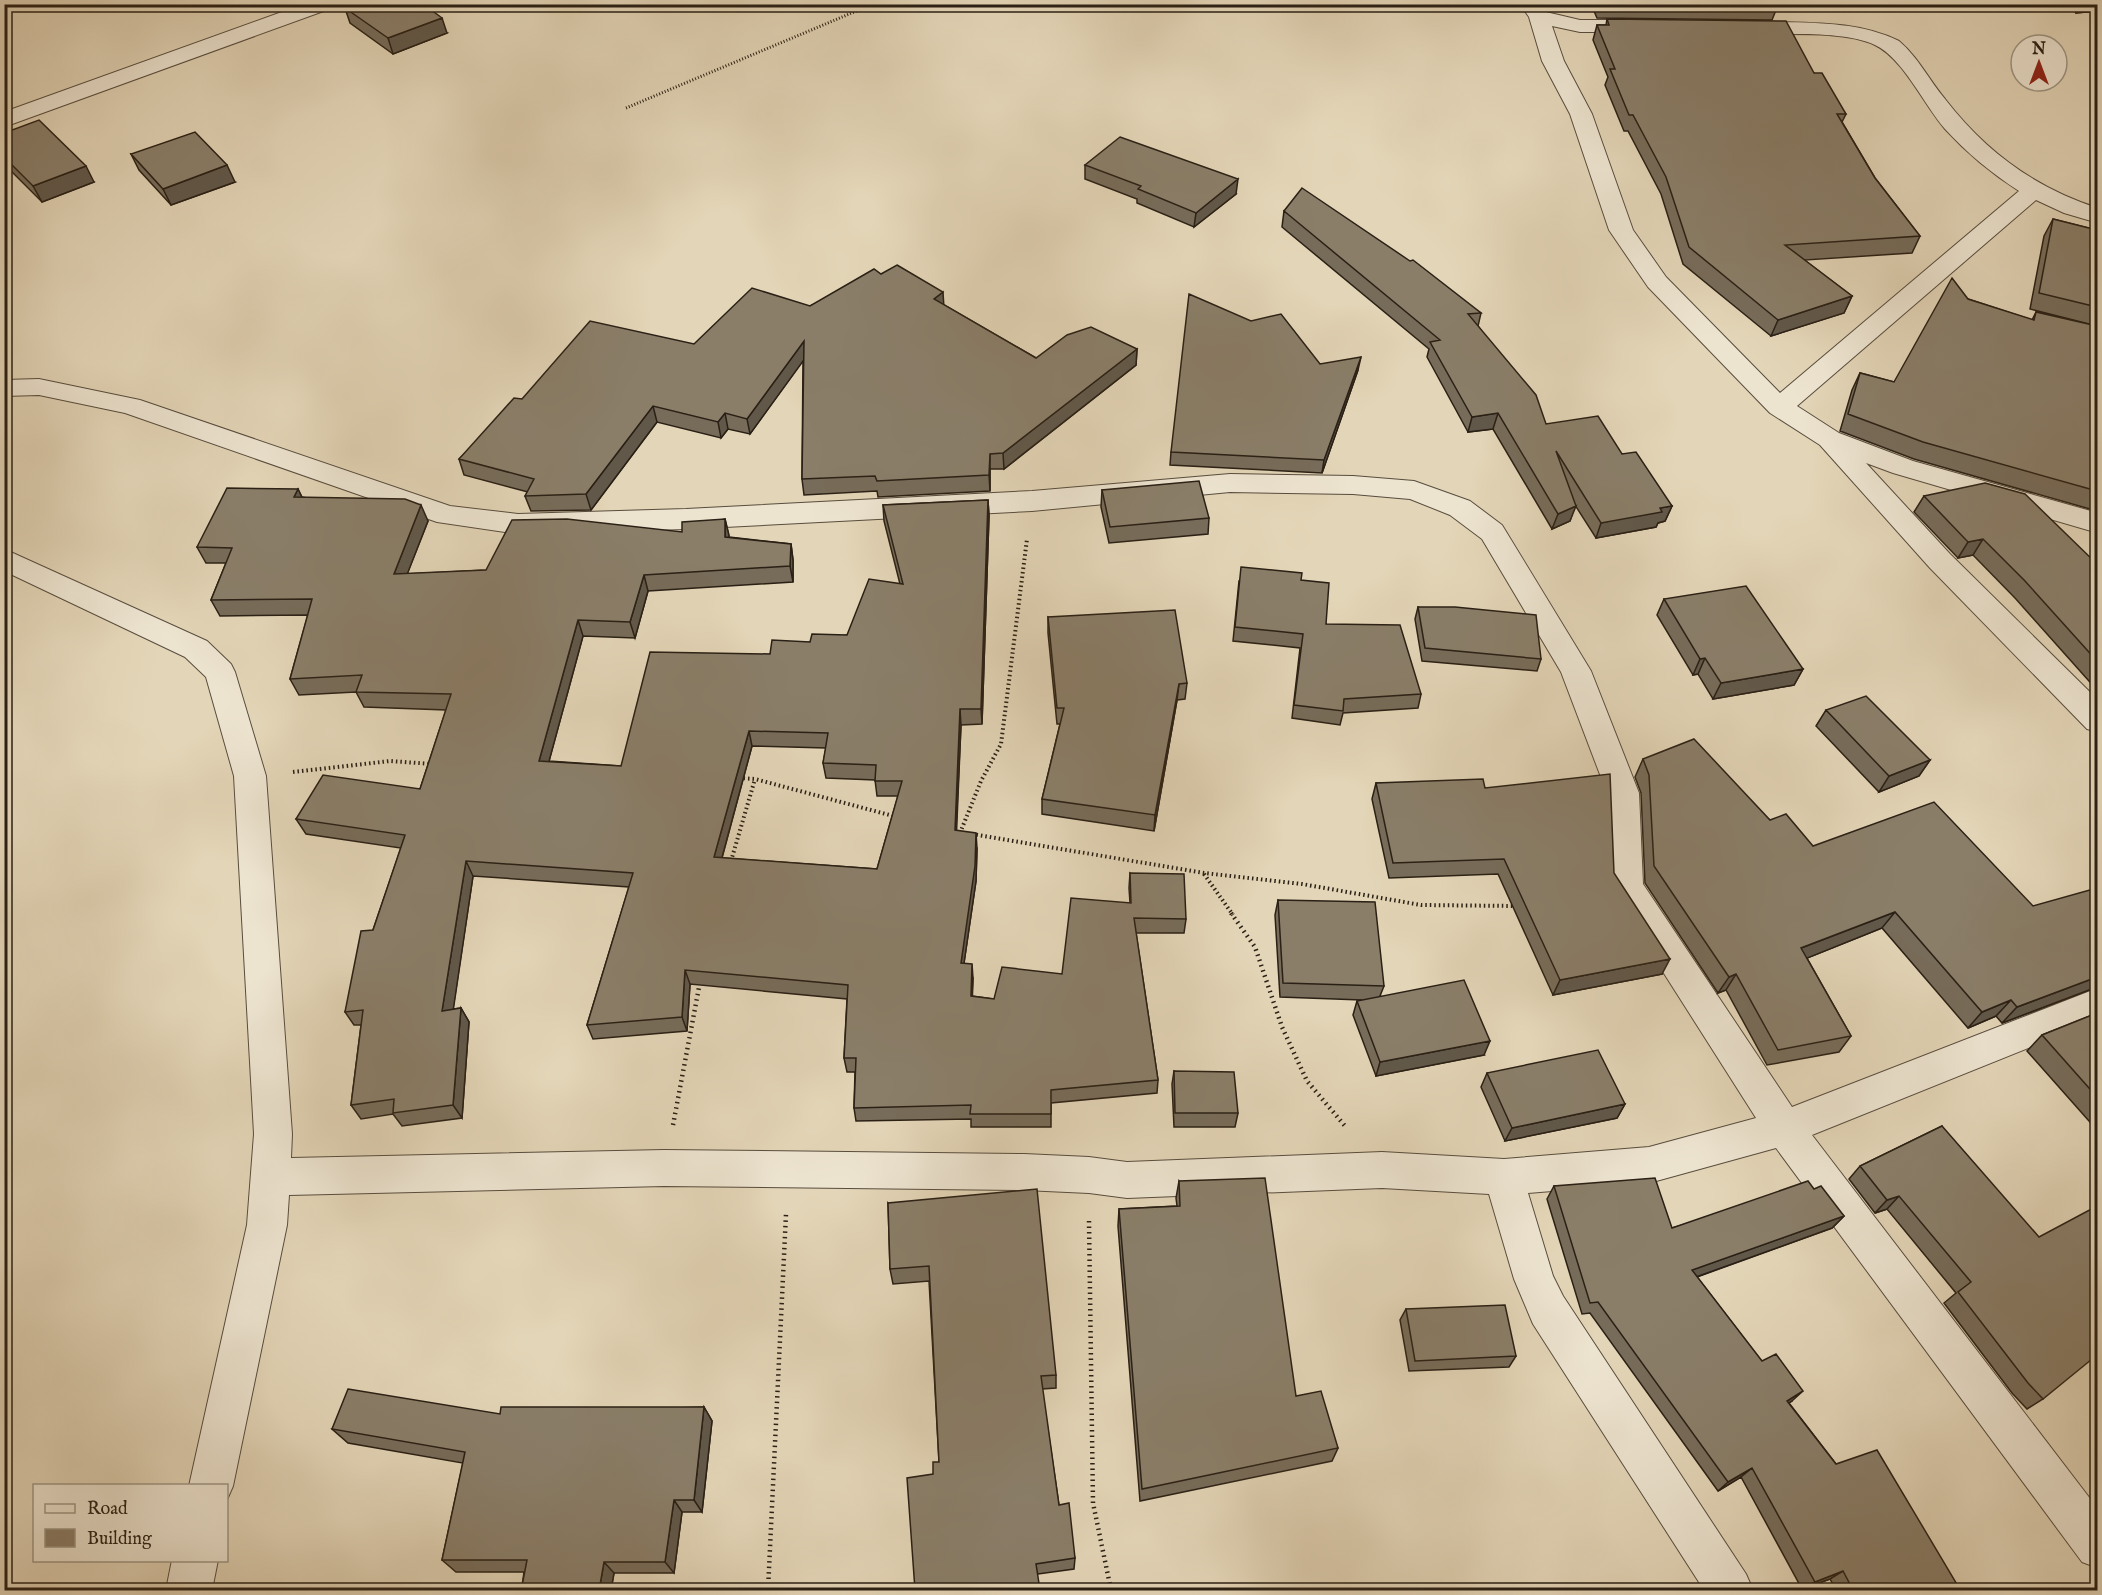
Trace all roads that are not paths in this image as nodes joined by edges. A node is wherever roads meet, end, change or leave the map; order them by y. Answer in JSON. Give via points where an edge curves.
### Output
{"nodes":[{"id":1,"x":325,"y":4,"type":"edge"},
{"id":2,"x":1534,"y":11,"type":"edge"},
{"id":3,"x":1659,"y":26,"type":"edge"},
{"id":4,"x":1730,"y":28,"type":"edge"},
{"id":5,"x":4,"y":120,"type":"edge"},
{"id":6,"x":2034,"y":190,"type":"junction"},
{"id":7,"x":2097,"y":216,"type":"edge"},
{"id":8,"x":4,"y":388,"type":"edge"},
{"id":9,"x":1779,"y":407,"type":"junction"},
{"id":10,"x":1829,"y":439,"type":"junction"},
{"id":11,"x":2097,"y":524,"type":"edge"},
{"id":12,"x":4,"y":559,"type":"edge"},
{"id":13,"x":2097,"y":720,"type":"edge"},
{"id":14,"x":2097,"y":1004,"type":"edge"},
{"id":15,"x":1785,"y":1128,"type":"junction"},
{"id":16,"x":270,"y":1177,"type":"junction"},
{"id":17,"x":1504,"y":1177,"type":"junction"},
{"id":18,"x":211,"y":1484,"type":"edge"},
{"id":19,"x":2097,"y":1545,"type":"edge"},
{"id":20,"x":195,"y":1562,"type":"edge"},
{"id":21,"x":189,"y":1590,"type":"edge"},
{"id":22,"x":1730,"y":1590,"type":"edge"}],
"edges":[{"from":1,"to":5,"type":"street"},
{"from":2,"to":3,"type":"street","via":[[1580,26]]},
{"from":2,"to":9,"type":"street","via":[[1553,61],[1581,114],[1621,230],[1657,282]]},
{"from":4,"to":6,"type":"street","via":[[1863,34],[1892,45],[1960,134],[1991,163]]},
{"from":6,"to":7,"type":"street"},
{"from":6,"to":9,"type":"street"},
{"from":8,"to":15,"type":"street","via":[[39,387],[131,406],[447,515],[518,524],[1032,501],[1230,483],[1414,490],[1460,507],[1491,532],[1576,671],[1623,793],[1626,887]]},
{"from":9,"to":10,"type":"street"},
{"from":10,"to":11,"type":"street","via":[[1903,467]]},
{"from":10,"to":13,"type":"street","via":[[1940,561]]},
{"from":12,"to":16,"type":"street","via":[[196,649],[220,672],[250,776],[273,1134]]},
{"from":14,"to":15,"type":"street"},
{"from":15,"to":17,"type":"street","via":[[1649,1165]]},
{"from":15,"to":19,"type":"street"},
{"from":16,"to":17,"type":"street","via":[[664,1168],[1024,1172],[1127,1180],[1382,1170]]},
{"from":16,"to":18,"type":"street","via":[[267,1225]]},
{"from":17,"to":22,"type":"street","via":[[1534,1279],[1548,1310]]},
{"from":20,"to":21,"type":"street"}]}
